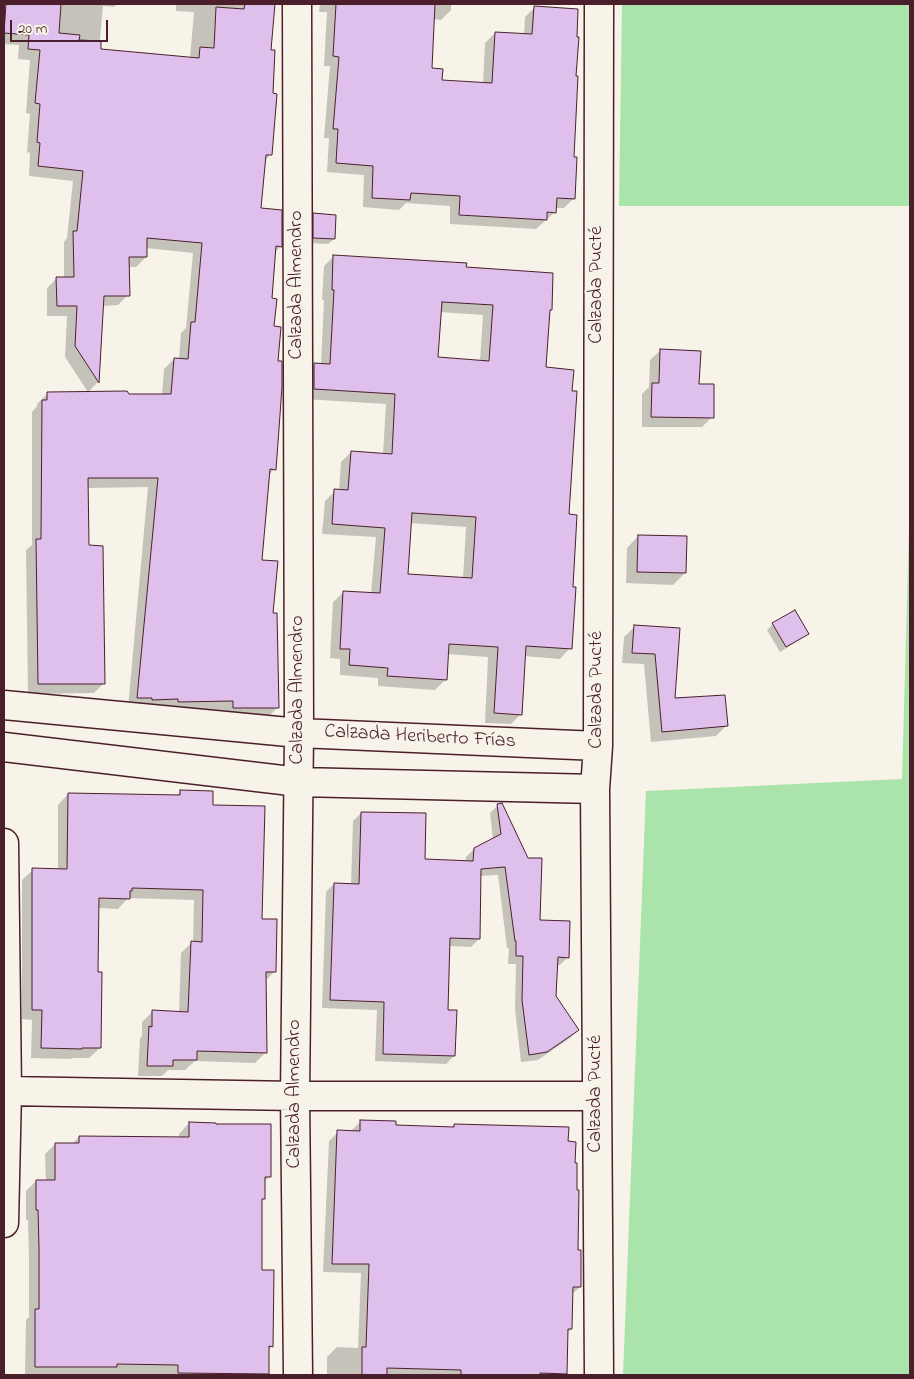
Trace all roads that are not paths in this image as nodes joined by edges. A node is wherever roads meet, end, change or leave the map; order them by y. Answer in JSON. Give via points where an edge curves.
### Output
{"nodes":[{"id":1,"x":297,"y":4,"type":"edge"},
{"id":2,"x":599,"y":4,"type":"edge"},
{"id":3,"x":4,"y":705,"type":"edge"},
{"id":4,"x":299,"y":733,"type":"junction"},
{"id":5,"x":598,"y":746,"type":"junction"},
{"id":6,"x":4,"y":747,"type":"edge"},
{"id":7,"x":299,"y":782,"type":"junction"},
{"id":8,"x":595,"y":789,"type":"junction"},
{"id":9,"x":4,"y":843,"type":"edge"},
{"id":10,"x":7,"y":1091,"type":"junction"},
{"id":11,"x":295,"y":1096,"type":"junction"},
{"id":12,"x":597,"y":1096,"type":"junction"},
{"id":13,"x":4,"y":1222,"type":"edge"},
{"id":14,"x":298,"y":1375,"type":"edge"},
{"id":15,"x":599,"y":1375,"type":"edge"}],
"edges":[{"from":1,"to":4,"type":"street","name":"Calzada Almendro"},
{"from":2,"to":5,"type":"street","name":"Calzada Pucté"},
{"from":3,"to":4,"type":"street","name":"Calzada Heriberto Frías"},
{"from":4,"to":5,"type":"street","name":"Calzada Heriberto Frías"},
{"from":4,"to":7,"type":"street","name":"Calzada Almendro"},
{"from":5,"to":8,"type":"street","name":"Calzada Pucté"},
{"from":6,"to":7,"type":"street"},
{"from":7,"to":8,"type":"street"},
{"from":7,"to":11,"type":"street","name":"Calzada Almendro"},
{"from":8,"to":12,"type":"street","name":"Calzada Pucté"},
{"from":9,"to":10,"type":"street"},
{"from":10,"to":11,"type":"street"},
{"from":10,"to":13,"type":"street"},
{"from":11,"to":12,"type":"street"},
{"from":11,"to":14,"type":"street","name":"Calzada Almendro"},
{"from":12,"to":15,"type":"street","name":"Calzada Pucté"}]}
